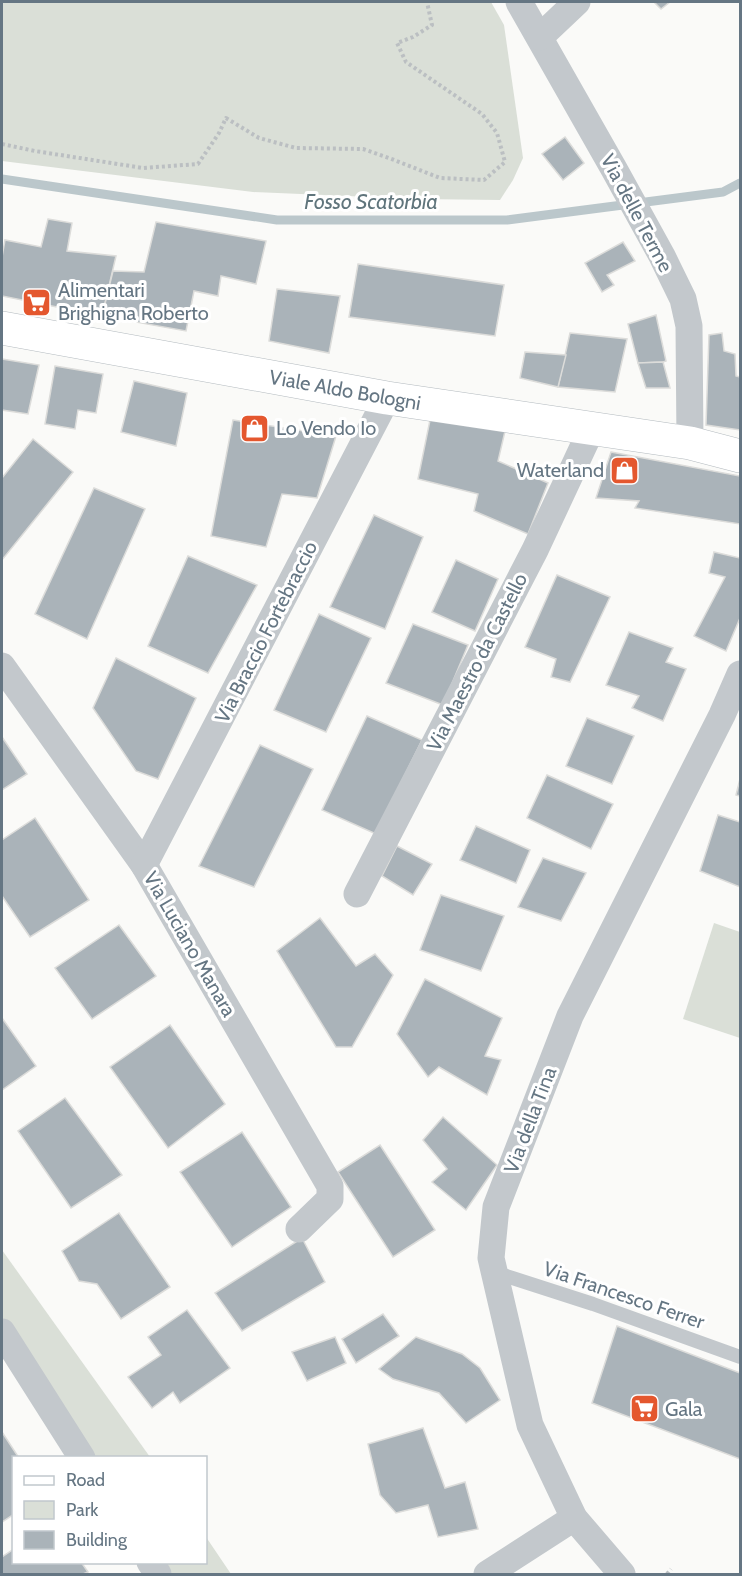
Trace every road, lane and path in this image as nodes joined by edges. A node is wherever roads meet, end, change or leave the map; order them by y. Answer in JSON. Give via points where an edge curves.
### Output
{"nodes":[{"id":1,"x":427,"y":2,"type":"edge"},
{"id":2,"x":519,"y":2,"type":"edge"},
{"id":3,"x":577,"y":2,"type":"edge"},
{"id":4,"x":540,"y":37,"type":"junction"},
{"id":5,"x":2,"y":144,"type":"edge"},
{"id":6,"x":2,"y":327,"type":"edge"},
{"id":7,"x":387,"y":398,"type":"junction"},
{"id":8,"x":592,"y":428,"type":"junction"},
{"id":9,"x":690,"y":443,"type":"junction"},
{"id":10,"x":741,"y":456,"type":"edge"},
{"id":11,"x":2,"y":666,"type":"edge"},
{"id":12,"x":741,"y":674,"type":"edge"},
{"id":13,"x":731,"y":717,"type":"edge"},
{"id":14,"x":144,"y":866,"type":"junction"},
{"id":15,"x":357,"y":894,"type":"dead end"},
{"id":16,"x":299,"y":1229,"type":"dead end"},
{"id":17,"x":494,"y":1272,"type":"junction"},
{"id":18,"x":2,"y":1332,"type":"edge"},
{"id":19,"x":741,"y":1357,"type":"edge"},
{"id":20,"x":81,"y":1456,"type":"edge"},
{"id":21,"x":574,"y":1518,"type":"junction"},
{"id":22,"x":671,"y":1569,"type":"dead end"},
{"id":23,"x":487,"y":1575,"type":"edge"},
{"id":24,"x":622,"y":1575,"type":"edge"},
{"id":25,"x":667,"y":1575,"type":"edge"}],
"edges":[{"from":1,"to":5,"type":"path","via":[[432,25],[398,43],[406,62],[482,114],[497,133],[505,162],[484,180],[440,178],[363,149],[296,148],[259,138],[226,118],[198,164],[143,168]]},
{"from":2,"to":4,"type":"street","name":"Via delle Terme"},
{"from":3,"to":4,"type":"street"},
{"from":4,"to":9,"type":"street","name":"Via delle Terme","via":[[683,299],[689,326]]},
{"from":6,"to":7,"type":"main road","name":"Viale Aldo Bologni"},
{"from":7,"to":8,"type":"main road","name":"Viale Aldo Bologni"},
{"from":7,"to":14,"type":"street","name":"Via Braccio Fortebraccio"},
{"from":8,"to":9,"type":"main road","name":"Viale Aldo Bologni"},
{"from":8,"to":15,"type":"street","name":"Via Maestro da Castello","via":[[535,550]]},
{"from":9,"to":10,"type":"main road","name":"Viale Aldo Bologni"},
{"from":11,"to":14,"type":"street","name":"Via Luciano Manara"},
{"from":12,"to":13,"type":"street","name":"Via della Tina"},
{"from":13,"to":17,"type":"street","name":"Via della Tina","via":[[570,1016],[496,1207],[490,1258]]},
{"from":14,"to":16,"type":"street","name":"Via Luciano Manara","via":[[330,1186],[330,1199]]},
{"from":17,"to":19,"type":"lane","name":"Via Francesco Ferrer"},
{"from":17,"to":21,"type":"street","name":"Via della Tina","via":[[530,1425]]},
{"from":18,"to":20,"type":"street"},
{"from":21,"to":23,"type":"street"},
{"from":21,"to":24,"type":"street","name":"Via della Tina"},
{"from":22,"to":25,"type":"path"}]}
